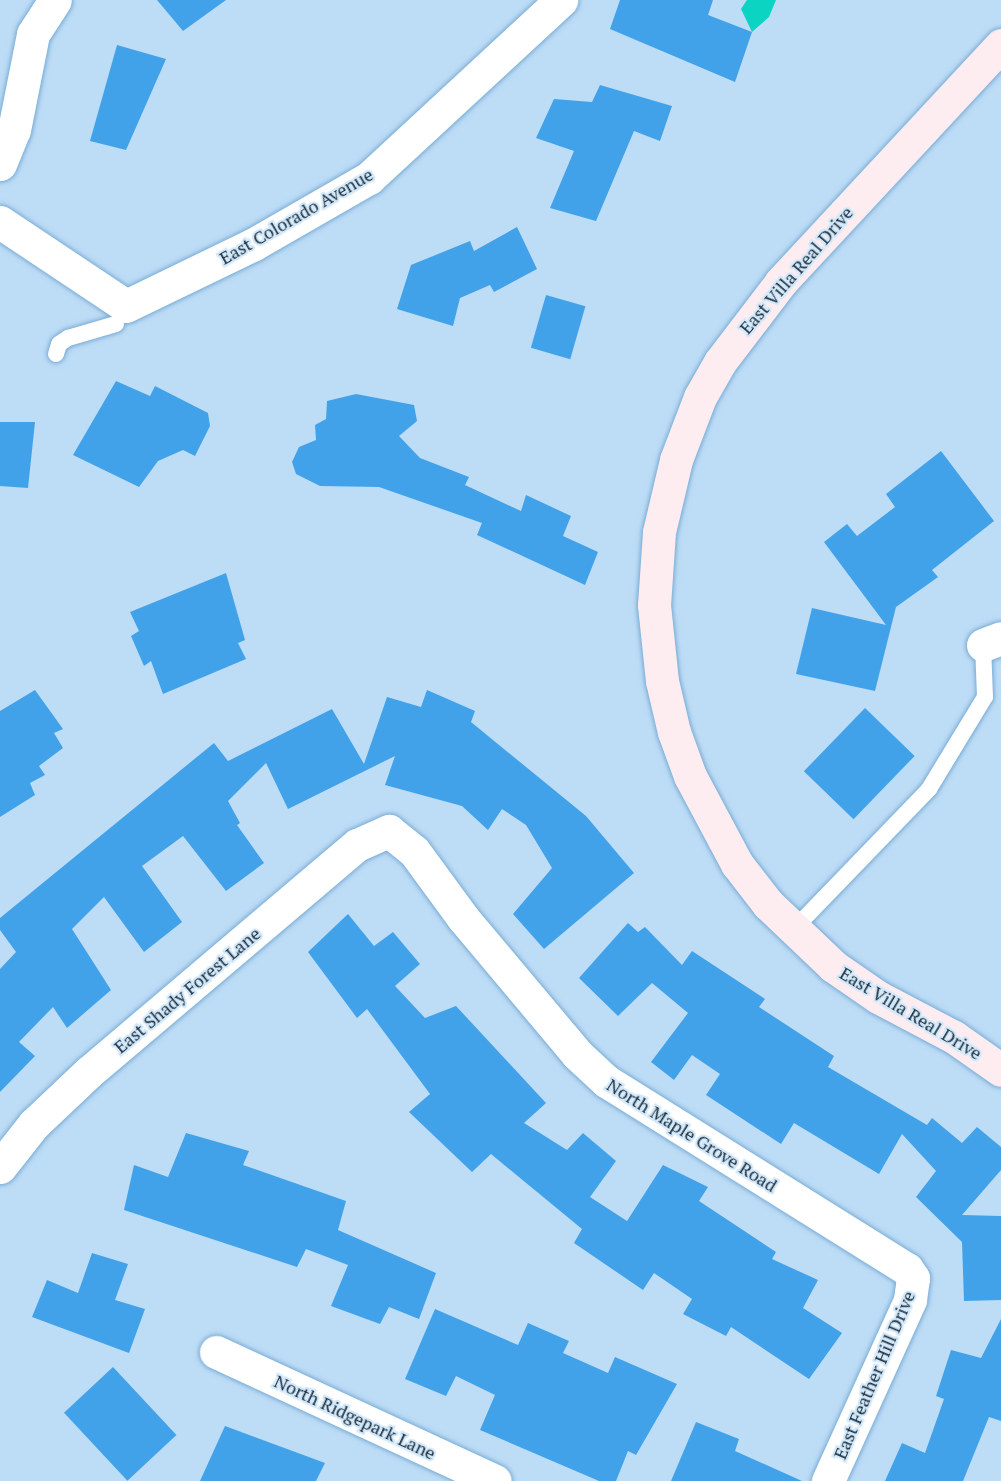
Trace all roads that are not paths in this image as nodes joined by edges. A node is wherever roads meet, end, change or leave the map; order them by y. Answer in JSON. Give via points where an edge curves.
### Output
{"nodes":[{"id":1,"x":55,"y":0,"type":"edge"},
{"id":2,"x":561,"y":0,"type":"edge"},
{"id":3,"x":1001,"y":45,"type":"edge"},
{"id":4,"x":0,"y":164,"type":"edge"},
{"id":5,"x":0,"y":222,"type":"edge"},
{"id":6,"x":121,"y":315,"type":"junction"},
{"id":7,"x":56,"y":354,"type":"dead end"},
{"id":8,"x":992,"y":641,"type":"edge"},
{"id":9,"x":390,"y":831,"type":"joint"},
{"id":10,"x":793,"y":930,"type":"junction"},
{"id":11,"x":1001,"y":1070,"type":"edge"},
{"id":12,"x":0,"y":1167,"type":"edge"},
{"id":13,"x":907,"y":1269,"type":"joint"},
{"id":14,"x":216,"y":1352,"type":"dead end"},
{"id":15,"x":495,"y":1481,"type":"edge"},
{"id":16,"x":828,"y":1481,"type":"edge"}],
"edges":[{"from":1,"to":4,"type":"street","via":[[33,34],[14,130]]},
{"from":2,"to":6,"type":"street","name":"East Colorado Avenue","via":[[369,178]]},
{"from":3,"to":10,"type":"street","name":"East Villa Real Drive","via":[[747,323],[700,397],[667,493],[659,532],[654,605],[662,681],[674,732],[715,828],[737,864]]},
{"from":5,"to":6,"type":"street"},
{"from":6,"to":7,"type":"lane","via":[[68,338],[59,344]]},
{"from":8,"to":10,"type":"lane","via":[[985,697],[929,789]]},
{"from":9,"to":12,"type":"street","name":"East Shady Forest Lane","via":[[357,845],[89,1072],[34,1124]]},
{"from":9,"to":13,"type":"street","name":"North Maple Grove Road","via":[[414,850],[463,918],[577,1054],[606,1082]]},
{"from":10,"to":11,"type":"street","name":"East Villa Real Drive","via":[[833,966],[878,998],[954,1037]]},
{"from":13,"to":16,"type":"street","name":"East Feather Hill Drive","via":[[913,1278],[910,1300]]},
{"from":14,"to":15,"type":"street","name":"North Ridgepark Lane"}]}
